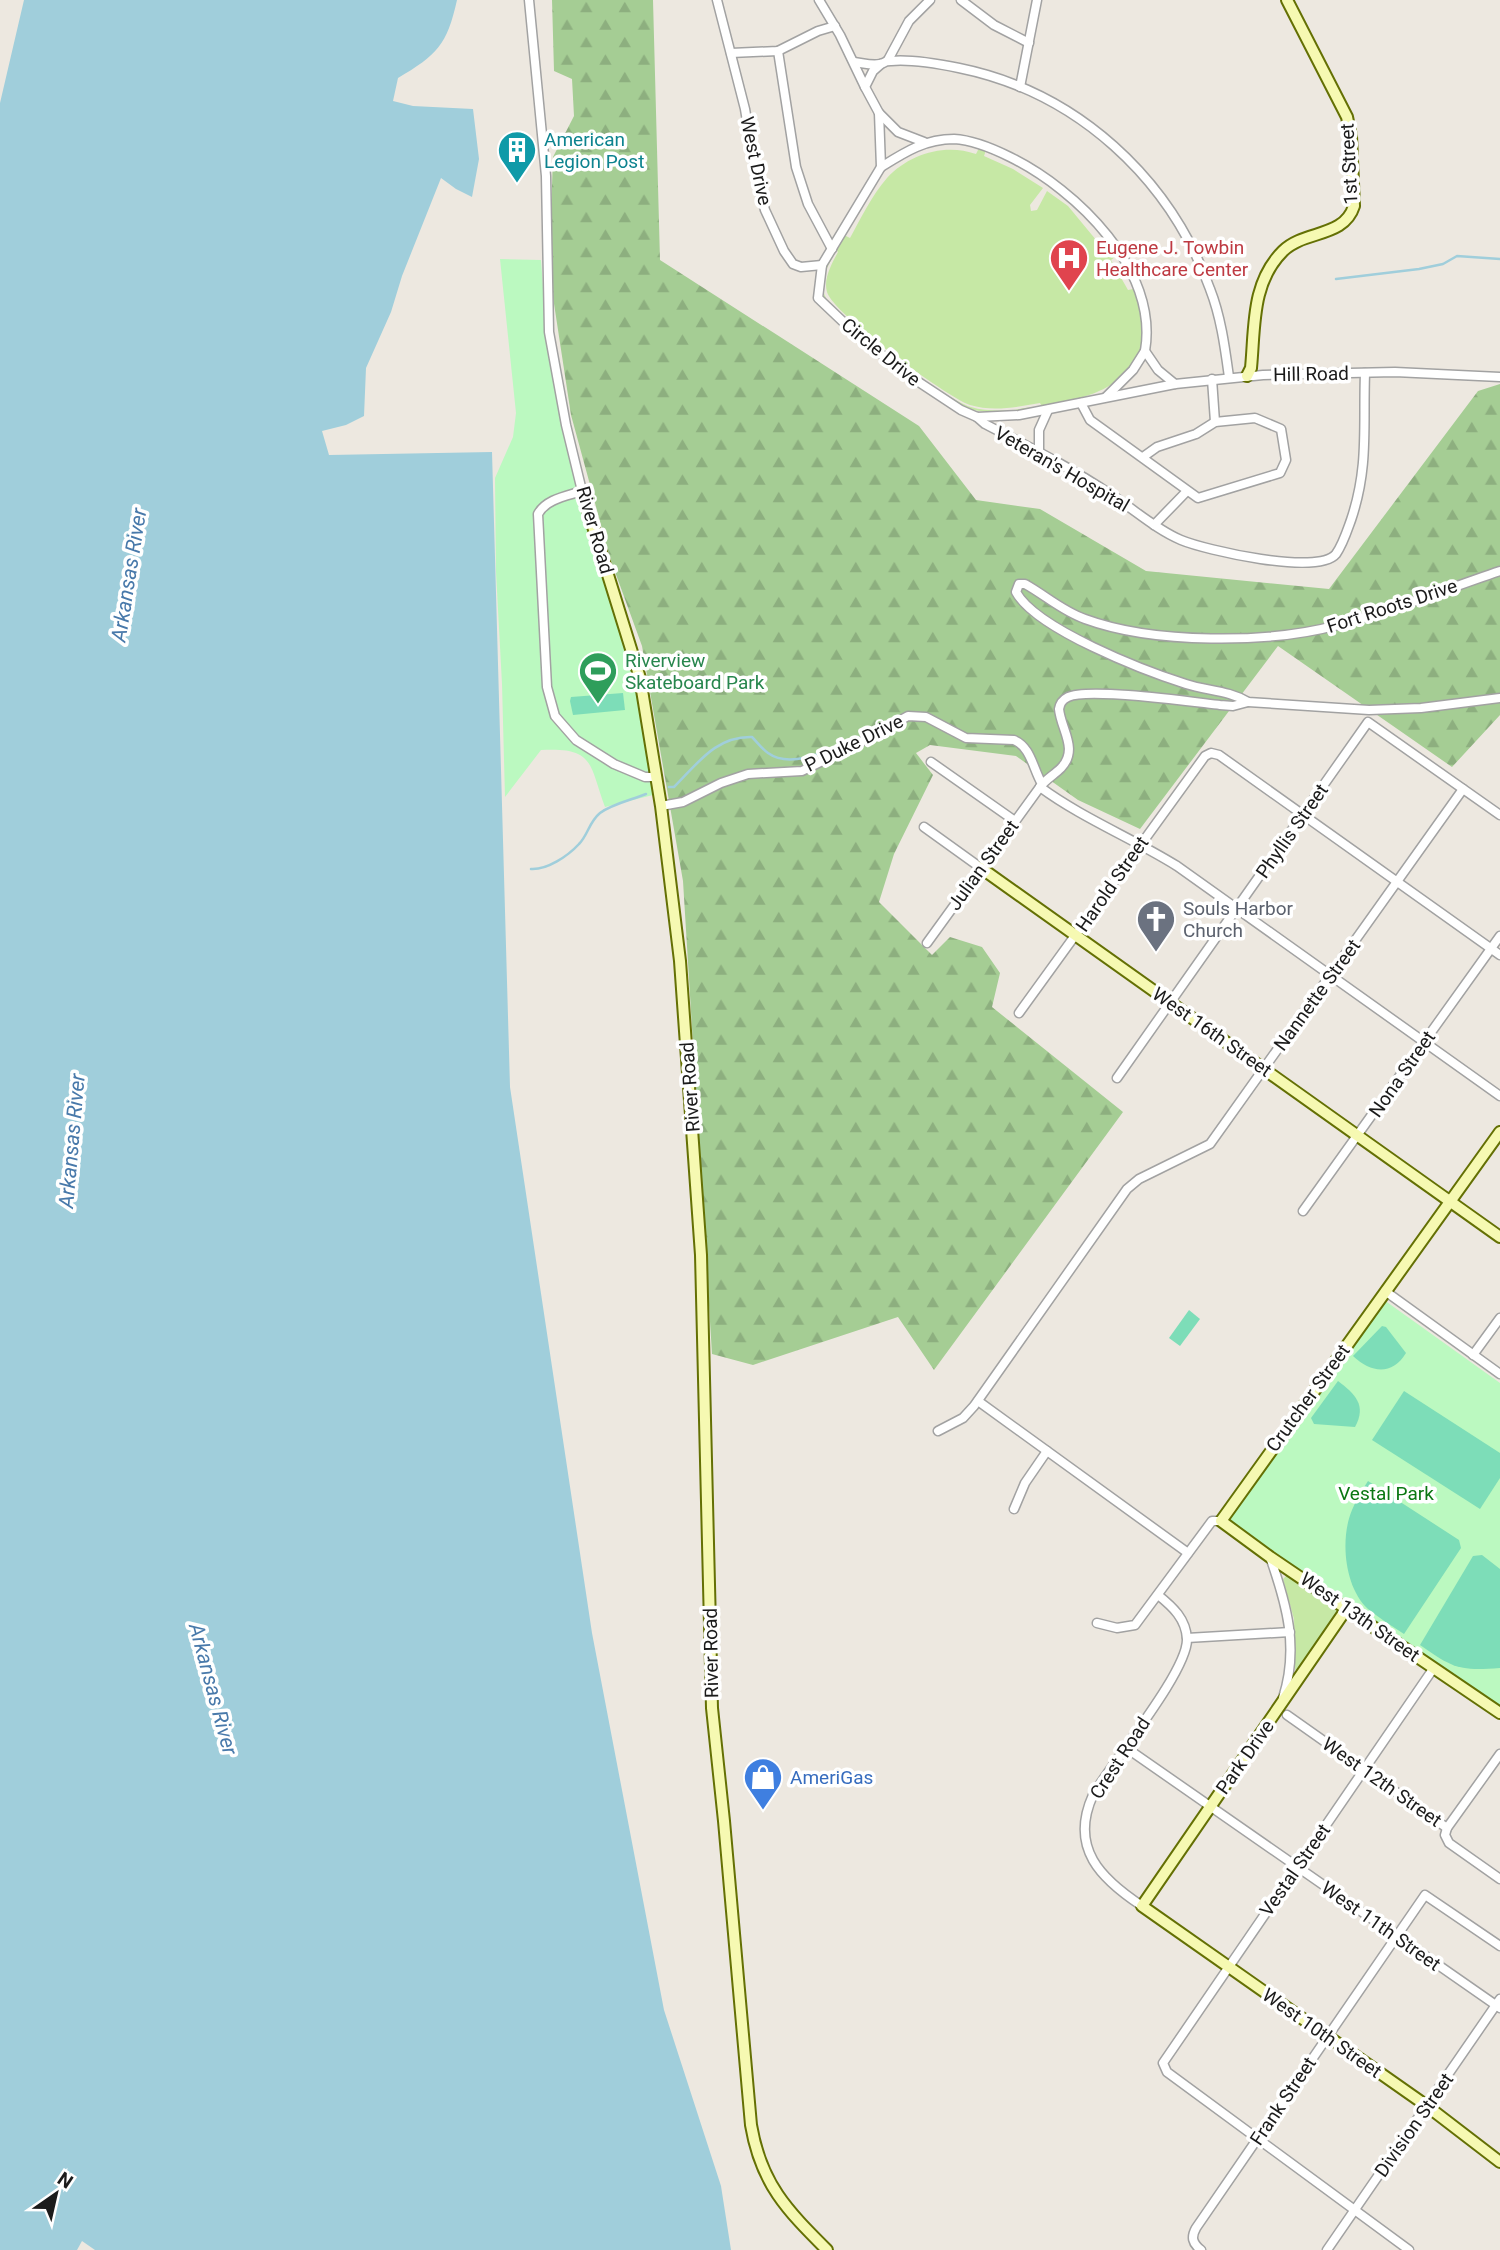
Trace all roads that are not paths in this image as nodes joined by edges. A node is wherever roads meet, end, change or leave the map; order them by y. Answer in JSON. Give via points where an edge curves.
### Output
{"nodes":[{"id":1,"x":529,"y":0,"type":"edge"},
{"id":2,"x":717,"y":0,"type":"edge"},
{"id":3,"x":819,"y":0,"type":"edge"},
{"id":4,"x":930,"y":0,"type":"edge"},
{"id":5,"x":961,"y":0,"type":"edge"},
{"id":6,"x":1037,"y":0,"type":"edge"},
{"id":7,"x":1287,"y":0,"type":"edge"},
{"id":8,"x":835,"y":26,"type":"junction"},
{"id":9,"x":1029,"y":43,"type":"junction"},
{"id":10,"x":778,"y":51,"type":"junction"},
{"id":11,"x":731,"y":53,"type":"junction"},
{"id":12,"x":854,"y":62,"type":"junction"},
{"id":13,"x":884,"y":62,"type":"junction"},
{"id":14,"x":866,"y":87,"type":"junction"},
{"id":15,"x":1020,"y":87,"type":"junction"},
{"id":16,"x":879,"y":113,"type":"junction"},
{"id":17,"x":924,"y":142,"type":"junction"},
{"id":18,"x":881,"y":167,"type":"junction"},
{"id":19,"x":832,"y":249,"type":"junction"},
{"id":20,"x":822,"y":265,"type":"junction"},
{"id":21,"x":1145,"y":351,"type":"junction"},
{"id":22,"x":1365,"y":373,"type":"junction"},
{"id":23,"x":1247,"y":376,"type":"junction"},
{"id":24,"x":1229,"y":377,"type":"junction"},
{"id":25,"x":1500,"y":377,"type":"edge"},
{"id":26,"x":1212,"y":379,"type":"junction"},
{"id":27,"x":1175,"y":384,"type":"junction"},
{"id":28,"x":1106,"y":397,"type":"junction"},
{"id":29,"x":1080,"y":402,"type":"junction"},
{"id":30,"x":1048,"y":410,"type":"junction"},
{"id":31,"x":977,"y":417,"type":"junction"},
{"id":32,"x":1215,"y":422,"type":"junction"},
{"id":33,"x":1039,"y":452,"type":"junction"},
{"id":34,"x":1143,"y":457,"type":"junction"},
{"id":35,"x":582,"y":491,"type":"junction"},
{"id":36,"x":1186,"y":491,"type":"junction"},
{"id":37,"x":1154,"y":525,"type":"junction"},
{"id":38,"x":1500,"y":571,"type":"edge"},
{"id":39,"x":1500,"y":698,"type":"edge"},
{"id":40,"x":1248,"y":702,"type":"junction"},
{"id":41,"x":931,"y":762,"type":"dead end"},
{"id":42,"x":656,"y":777,"type":"junction"},
{"id":43,"x":1041,"y":785,"type":"junction"},
{"id":44,"x":1464,"y":789,"type":"junction"},
{"id":45,"x":661,"y":806,"type":"junction"},
{"id":46,"x":1303,"y":815,"type":"junction"},
{"id":47,"x":1500,"y":815,"type":"edge"},
{"id":48,"x":1015,"y":821,"type":"junction"},
{"id":49,"x":924,"y":827,"type":"dead end"},
{"id":50,"x":1141,"y":844,"type":"junction"},
{"id":51,"x":981,"y":868,"type":"junction"},
{"id":52,"x":1397,"y":882,"type":"junction"},
{"id":53,"x":1237,"y":908,"type":"junction"},
{"id":54,"x":1077,"y":935,"type":"junction"},
{"id":55,"x":1500,"y":936,"type":"edge"},
{"id":56,"x":927,"y":943,"type":"dead end"},
{"id":57,"x":1491,"y":948,"type":"junction"},
{"id":58,"x":1500,"y":955,"type":"edge"},
{"id":59,"x":1331,"y":975,"type":"junction"},
{"id":60,"x":1170,"y":1003,"type":"junction"},
{"id":61,"x":1019,"y":1013,"type":"dead end"},
{"id":62,"x":1424,"y":1042,"type":"junction"},
{"id":63,"x":1264,"y":1069,"type":"junction"},
{"id":64,"x":1117,"y":1078,"type":"dead end"},
{"id":65,"x":1500,"y":1096,"type":"edge"},
{"id":66,"x":1500,"y":1132,"type":"edge"},
{"id":67,"x":1358,"y":1136,"type":"junction"},
{"id":68,"x":1450,"y":1202,"type":"junction"},
{"id":69,"x":1303,"y":1211,"type":"dead end"},
{"id":70,"x":1500,"y":1237,"type":"edge"},
{"id":71,"x":1385,"y":1292,"type":"junction"},
{"id":72,"x":1500,"y":1318,"type":"edge"},
{"id":73,"x":1473,"y":1355,"type":"junction"},
{"id":74,"x":1500,"y":1374,"type":"edge"},
{"id":75,"x":978,"y":1401,"type":"junction"},
{"id":76,"x":938,"y":1431,"type":"dead end"},
{"id":77,"x":1047,"y":1451,"type":"junction"},
{"id":78,"x":1014,"y":1509,"type":"dead end"},
{"id":79,"x":1221,"y":1521,"type":"junction"},
{"id":80,"x":1188,"y":1553,"type":"junction"},
{"id":81,"x":1270,"y":1557,"type":"junction"},
{"id":82,"x":1158,"y":1595,"type":"junction"},
{"id":83,"x":1347,"y":1608,"type":"junction"},
{"id":84,"x":1097,"y":1623,"type":"dead end"},
{"id":85,"x":1290,"y":1632,"type":"junction"},
{"id":86,"x":1187,"y":1638,"type":"junction"},
{"id":87,"x":1433,"y":1669,"type":"junction"},
{"id":88,"x":1283,"y":1711,"type":"junction"},
{"id":89,"x":1500,"y":1713,"type":"edge"},
{"id":90,"x":1125,"y":1747,"type":"junction"},
{"id":91,"x":1500,"y":1754,"type":"edge"},
{"id":92,"x":1364,"y":1769,"type":"junction"},
{"id":93,"x":1210,"y":1807,"type":"junction"},
{"id":94,"x":1447,"y":1828,"type":"junction"},
{"id":95,"x":1297,"y":1867,"type":"junction"},
{"id":96,"x":1500,"y":1879,"type":"edge"},
{"id":97,"x":1142,"y":1906,"type":"junction"},
{"id":98,"x":1396,"y":1937,"type":"junction"},
{"id":99,"x":1500,"y":1946,"type":"edge"},
{"id":100,"x":1228,"y":1966,"type":"junction"},
{"id":101,"x":1498,"y":2004,"type":"edge"},
{"id":102,"x":1327,"y":2036,"type":"junction"},
{"id":103,"x":1427,"y":2106,"type":"junction"},
{"id":104,"x":1258,"y":2137,"type":"junction"},
{"id":105,"x":1500,"y":2162,"type":"edge"},
{"id":106,"x":1355,"y":2210,"type":"junction"},
{"id":107,"x":827,"y":2250,"type":"edge"},
{"id":108,"x":1201,"y":2250,"type":"edge"},
{"id":109,"x":1327,"y":2250,"type":"edge"},
{"id":110,"x":1409,"y":2250,"type":"edge"}],
"edges":[{"from":1,"to":35,"type":"street","name":"River Road","via":[[546,176],[549,331]]},
{"from":2,"to":11,"type":"street","name":"West Drive"},
{"from":3,"to":8,"type":"street"},
{"from":4,"to":13,"type":"street","via":[[909,22]]},
{"from":5,"to":9,"type":"street"},
{"from":6,"to":9,"type":"street"},
{"from":7,"to":23,"type":"street","name":"1st Street","via":[[1347,117],[1354,206],[1343,223],[1292,244],[1274,262],[1256,299]]},
{"from":8,"to":10,"type":"street"},
{"from":8,"to":12,"type":"street"},
{"from":9,"to":15,"type":"street"},
{"from":10,"to":11,"type":"street"},
{"from":10,"to":19,"type":"street","via":[[796,167],[808,204]]},
{"from":11,"to":20,"type":"street","name":"West Drive","via":[[760,193],[776,235],[793,264]]},
{"from":12,"to":13,"type":"street"},
{"from":12,"to":14,"type":"street"},
{"from":13,"to":14,"type":"street","via":[[873,71]]},
{"from":13,"to":15,"type":"street","via":[[961,68]]},
{"from":14,"to":16,"type":"street"},
{"from":15,"to":24,"type":"street","via":[[1097,130],[1134,163],[1162,197],[1183,229],[1211,291]]},
{"from":16,"to":17,"type":"street","via":[[898,132]]},
{"from":16,"to":18,"type":"street"},
{"from":17,"to":18,"type":"street"},
{"from":17,"to":21,"type":"street","via":[[956,139],[999,151],[1045,177],[1084,209],[1135,282],[1147,317]]},
{"from":18,"to":19,"type":"street","name":"Circle Drive"},
{"from":19,"to":20,"type":"street","name":"Circle Drive"},
{"from":20,"to":31,"type":"street","name":"Circle Drive","via":[[818,298],[831,311],[905,373]]},
{"from":21,"to":27,"type":"street"},
{"from":21,"to":28,"type":"street"},
{"from":22,"to":23,"type":"street","name":"Hill Road"},
{"from":22,"to":25,"type":"street","name":"Hill Road"},
{"from":22,"to":37,"type":"street","name":"Veteran's Hospital","via":[[1365,461],[1352,516],[1332,558],[1260,559],[1183,541]]},
{"from":23,"to":24,"type":"street","name":"Veteran's Hospital"},
{"from":24,"to":26,"type":"street","name":"Veteran's Hospital"},
{"from":26,"to":27,"type":"street","name":"Veteran's Hospital"},
{"from":26,"to":32,"type":"street"},
{"from":27,"to":28,"type":"street","name":"Veteran's Hospital"},
{"from":28,"to":29,"type":"street","name":"Veteran's Hospital"},
{"from":29,"to":30,"type":"street","name":"Veteran's Hospital"},
{"from":29,"to":34,"type":"street","via":[[1090,420]]},
{"from":30,"to":31,"type":"street","name":"Veteran's Hospital"},
{"from":30,"to":33,"type":"street","via":[[1039,430]]},
{"from":31,"to":33,"type":"street","name":"Veteran's Hospital"},
{"from":32,"to":34,"type":"street"},
{"from":32,"to":36,"type":"street","via":[[1255,418],[1281,429],[1285,467],[1263,480],[1204,498]]},
{"from":33,"to":37,"type":"street","name":"Veteran's Hospital"},
{"from":34,"to":36,"type":"street"},
{"from":35,"to":42,"type":"street","name":"River Road","via":[[634,654]]},
{"from":35,"to":42,"type":"street","via":[[549,502],[538,514],[549,697],[555,716],[576,740],[632,773]]},
{"from":36,"to":37,"type":"street"},
{"from":38,"to":40,"type":"street","name":"Fort Roots Drive","via":[[1339,625],[1221,639],[1101,624],[1067,611],[1025,583],[1017,587],[1016,595],[1031,609],[1087,645],[1163,677],[1232,693]]},
{"from":39,"to":40,"type":"street","name":"Fort Roots Drive","via":[[1369,710]]},
{"from":40,"to":43,"type":"street","name":"Fort Roots Drive","via":[[1233,706],[1096,694],[1068,697],[1059,709],[1069,742],[1068,756]]},
{"from":41,"to":48,"type":"street"},
{"from":42,"to":45,"type":"street","name":"River Road"},
{"from":43,"to":45,"type":"street","name":"P Duke Drive","via":[[1020,743],[966,738],[920,715],[899,720],[802,771],[754,773],[683,802]]},
{"from":43,"to":48,"type":"street","name":"Julian Street"},
{"from":43,"to":50,"type":"street","via":[[1079,813]]},
{"from":44,"to":46,"type":"street","name":"Phyllis Street","via":[[1368,722]]},
{"from":44,"to":47,"type":"street"},
{"from":44,"to":52,"type":"street","name":"Nannette Street"},
{"from":45,"to":107,"type":"street","name":"River Road","via":[[680,961],[701,1255],[712,1708],[751,2125],[770,2184],[791,2214]]},
{"from":46,"to":50,"type":"street","name":"Harold Street","via":[[1211,753]]},
{"from":46,"to":52,"type":"street"},
{"from":46,"to":53,"type":"street","name":"Phyllis Street"},
{"from":48,"to":51,"type":"street","name":"Julian Street"},
{"from":49,"to":51,"type":"street","name":"West 16th Street"},
{"from":50,"to":53,"type":"street"},
{"from":50,"to":54,"type":"street","name":"Harold Street"},
{"from":51,"to":54,"type":"street","name":"West 16th Street"},
{"from":51,"to":56,"type":"street","name":"Julian Street"},
{"from":52,"to":57,"type":"street"},
{"from":52,"to":59,"type":"street","name":"Nannette Street"},
{"from":53,"to":59,"type":"street"},
{"from":53,"to":60,"type":"street","name":"Phyllis Street"},
{"from":54,"to":60,"type":"street","name":"West 16th Street"},
{"from":54,"to":61,"type":"street","name":"Harold Street"},
{"from":55,"to":57,"type":"street","name":"Nona Street"},
{"from":57,"to":58,"type":"street"},
{"from":57,"to":62,"type":"street","name":"Nona Street"},
{"from":59,"to":62,"type":"street"},
{"from":59,"to":63,"type":"street","name":"Nannette Street"},
{"from":60,"to":63,"type":"street","name":"West 16th Street"},
{"from":60,"to":64,"type":"street","name":"Phyllis Street"},
{"from":62,"to":65,"type":"street"},
{"from":62,"to":67,"type":"street","name":"Nona Street"},
{"from":63,"to":67,"type":"street","name":"West 16th Street"},
{"from":63,"to":75,"type":"street","name":"Nannette Street","via":[[1210,1144],[1128,1189]]},
{"from":66,"to":68,"type":"street","name":"Crutcher Street"},
{"from":67,"to":68,"type":"street","name":"West 16th Street"},
{"from":67,"to":69,"type":"street","name":"Nona Street"},
{"from":68,"to":70,"type":"street","name":"West 16th Street"},
{"from":68,"to":71,"type":"street","name":"Crutcher Street"},
{"from":71,"to":73,"type":"street"},
{"from":71,"to":79,"type":"street","name":"Crutcher Street"},
{"from":72,"to":73,"type":"street"},
{"from":73,"to":74,"type":"street"},
{"from":75,"to":76,"type":"street","name":"Nannette Street","via":[[963,1418]]},
{"from":75,"to":77,"type":"street"},
{"from":77,"to":78,"type":"street"},
{"from":77,"to":80,"type":"street"},
{"from":79,"to":80,"type":"street","name":"Crutcher Street","via":[[1212,1521]]},
{"from":79,"to":81,"type":"street","name":"West 13th Street"},
{"from":80,"to":82,"type":"street","name":"Crutcher Street"},
{"from":81,"to":83,"type":"street","name":"West 13th Street"},
{"from":81,"to":85,"type":"street","via":[[1286,1601]]},
{"from":82,"to":84,"type":"street","name":"Crutcher Street","via":[[1135,1625],[1117,1628]]},
{"from":82,"to":86,"type":"street","via":[[1176,1611]]},
{"from":83,"to":87,"type":"street","name":"West 13th Street"},
{"from":83,"to":88,"type":"street","name":"Park Drive"},
{"from":85,"to":86,"type":"street"},
{"from":85,"to":88,"type":"street"},
{"from":86,"to":90,"type":"street","name":"Crest Road","via":[[1174,1675]]},
{"from":87,"to":89,"type":"street","name":"West 13th Street"},
{"from":87,"to":92,"type":"street","name":"Vestal Street"},
{"from":88,"to":92,"type":"street","name":"West 12th Street"},
{"from":88,"to":93,"type":"street","name":"Park Drive"},
{"from":90,"to":93,"type":"street","name":"West 11th Street"},
{"from":90,"to":97,"type":"street","name":"Crest Road","via":[[1091,1801],[1086,1837],[1090,1856],[1101,1873]]},
{"from":91,"to":94,"type":"street"},
{"from":92,"to":94,"type":"street","name":"West 12th Street"},
{"from":92,"to":95,"type":"street","name":"Vestal Street"},
{"from":93,"to":95,"type":"street","name":"West 11th Street"},
{"from":93,"to":97,"type":"street","name":"Park Drive"},
{"from":94,"to":96,"type":"street","name":"West 12th Street","via":[[1449,1843]]},
{"from":95,"to":98,"type":"street","name":"West 11th Street"},
{"from":95,"to":100,"type":"street","name":"Vestal Street"},
{"from":97,"to":100,"type":"street","name":"West 10th Street"},
{"from":98,"to":99,"type":"street","name":"Frank Street","via":[[1425,1895]]},
{"from":98,"to":101,"type":"street","name":"West 11th Street"},
{"from":98,"to":102,"type":"street","name":"Frank Street"},
{"from":100,"to":102,"type":"street","name":"West 10th Street"},
{"from":100,"to":104,"type":"street","name":"Vestal Street","via":[[1164,2067]]},
{"from":101,"to":103,"type":"street","name":"Division Street"},
{"from":102,"to":103,"type":"street","name":"West 10th Street"},
{"from":102,"to":104,"type":"street","name":"Frank Street"},
{"from":103,"to":105,"type":"street","name":"West 10th Street"},
{"from":103,"to":106,"type":"street","name":"Division Street"},
{"from":104,"to":106,"type":"street"},
{"from":104,"to":108,"type":"street","name":"Frank Street","via":[[1196,2228],[1193,2241]]},
{"from":106,"to":109,"type":"street","name":"Division Street"},
{"from":106,"to":110,"type":"street"}]}
